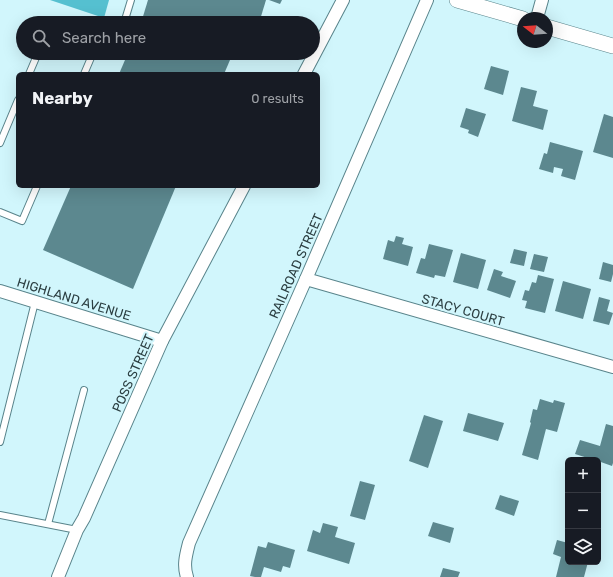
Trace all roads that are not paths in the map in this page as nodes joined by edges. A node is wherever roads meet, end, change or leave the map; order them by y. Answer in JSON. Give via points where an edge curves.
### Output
{"nodes":[{"id":1,"x":131,"y":0,"type":"edge"},
{"id":2,"x":343,"y":0,"type":"edge"},
{"id":3,"x":427,"y":0,"type":"edge"},
{"id":4,"x":457,"y":0,"type":"edge"},
{"id":5,"x":542,"y":0,"type":"edge"},
{"id":6,"x":539,"y":12,"type":"edge"},
{"id":7,"x":126,"y":16,"type":"edge"},
{"id":8,"x":517,"y":18,"type":"edge"},
{"id":9,"x":553,"y":29,"type":"edge"},
{"id":10,"x":320,"y":44,"type":"edge"},
{"id":11,"x":613,"y":46,"type":"edge"},
{"id":12,"x":35,"y":60,"type":"edge"},
{"id":13,"x":90,"y":60,"type":"edge"},
{"id":14,"x":311,"y":60,"type":"edge"},
{"id":15,"x":30,"y":72,"type":"edge"},
{"id":16,"x":85,"y":72,"type":"edge"},
{"id":17,"x":305,"y":72,"type":"edge"},
{"id":18,"x":16,"y":105,"type":"edge"},
{"id":19,"x":0,"y":143,"type":"edge"},
{"id":20,"x":36,"y":188,"type":"edge"},
{"id":21,"x":243,"y":188,"type":"edge"},
{"id":22,"x":0,"y":212,"type":"edge"},
{"id":23,"x":306,"y":279,"type":"junction"},
{"id":24,"x":0,"y":291,"type":"edge"},
{"id":25,"x":35,"y":302,"type":"junction"},
{"id":26,"x":162,"y":341,"type":"junction"},
{"id":27,"x":613,"y":367,"type":"edge"},
{"id":28,"x":84,"y":390,"type":"dead end"},
{"id":29,"x":0,"y":442,"type":"edge"},
{"id":30,"x":0,"y":515,"type":"edge"},
{"id":31,"x":48,"y":524,"type":"junction"},
{"id":32,"x":77,"y":530,"type":"junction"},
{"id":33,"x":58,"y":577,"type":"edge"},
{"id":34,"x":187,"y":577,"type":"edge"}],
"edges":[{"from":1,"to":7,"type":"lane"},
{"from":2,"to":10,"type":"street"},
{"from":3,"to":23,"type":"street","name":"RAILROAD STREET"},
{"from":4,"to":8,"type":"street"},
{"from":5,"to":6,"type":"street"},
{"from":9,"to":11,"type":"street"},
{"from":12,"to":15,"type":"lane"},
{"from":13,"to":16,"type":"lane"},
{"from":14,"to":17,"type":"street"},
{"from":18,"to":19,"type":"lane"},
{"from":20,"to":22,"type":"lane","via":[[22,221]]},
{"from":21,"to":26,"type":"street","name":"POSS STREET"},
{"from":23,"to":27,"type":"street","name":"STACY COURT"},
{"from":23,"to":34,"type":"street","name":"RAILROAD STREET","via":[[189,542],[185,557]]},
{"from":24,"to":25,"type":"street","name":"HIGHLAND AVENUE"},
{"from":25,"to":26,"type":"street","name":"HIGHLAND AVENUE"},
{"from":25,"to":29,"type":"lane"},
{"from":26,"to":32,"type":"street","name":"POSS STREET"},
{"from":28,"to":31,"type":"lane"},
{"from":30,"to":31,"type":"lane"},
{"from":31,"to":32,"type":"lane"},
{"from":32,"to":33,"type":"street","name":"POSS STREET"}]}
